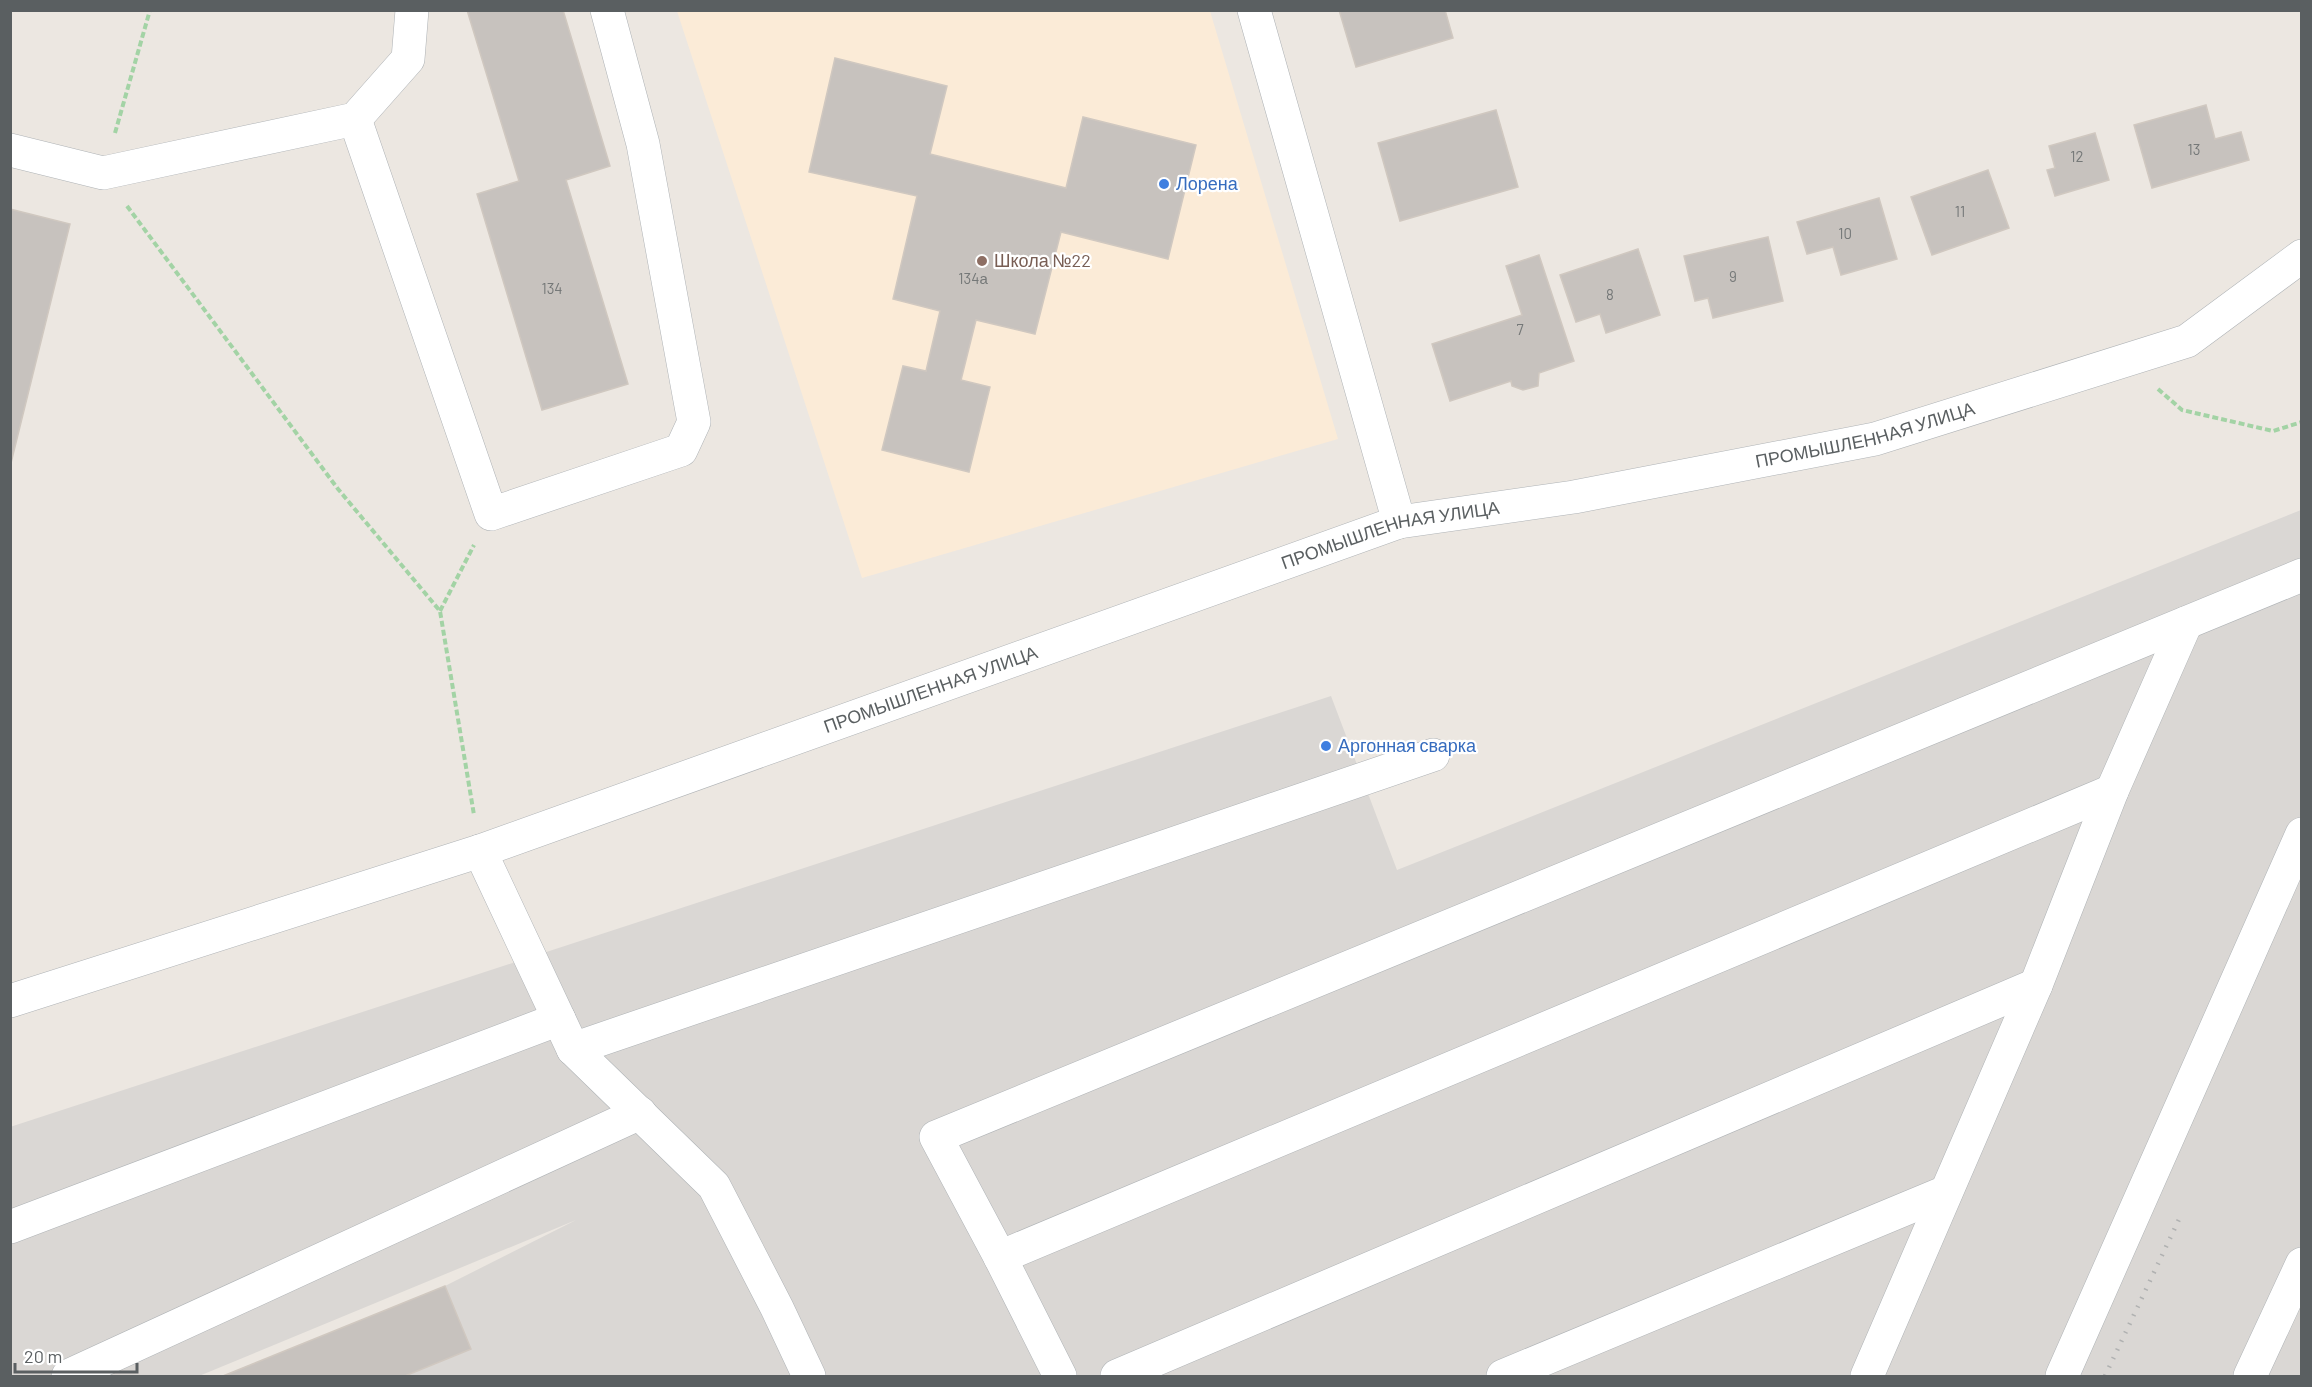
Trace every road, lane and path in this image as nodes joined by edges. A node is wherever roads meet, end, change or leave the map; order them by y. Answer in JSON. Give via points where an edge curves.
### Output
{"nodes":[{"id":1,"x":150,"y":10,"type":"edge"},
{"id":2,"x":412,"y":10,"type":"edge"},
{"id":3,"x":607,"y":10,"type":"edge"},
{"id":4,"x":1254,"y":10,"type":"edge"},
{"id":5,"x":355,"y":119,"type":"junction"},
{"id":6,"x":10,"y":150,"type":"edge"},
{"id":7,"x":103,"y":173,"type":"junction"},
{"id":8,"x":2301,"y":256,"type":"edge"},
{"id":9,"x":2126,"y":360,"type":"junction"},
{"id":10,"x":2301,"y":422,"type":"edge"},
{"id":11,"x":491,"y":514,"type":"junction"},
{"id":12,"x":1399,"y":522,"type":"junction"},
{"id":13,"x":2301,"y":575,"type":"edge"},
{"id":14,"x":440,"y":611,"type":"junction"},
{"id":15,"x":2186,"y":623,"type":"junction"},
{"id":16,"x":1433,"y":755,"type":"dead end"},
{"id":17,"x":2112,"y":790,"type":"junction"},
{"id":18,"x":2301,"y":834,"type":"edge"},
{"id":19,"x":480,"y":851,"type":"junction"},
{"id":20,"x":2036,"y":985,"type":"junction"},
{"id":21,"x":10,"y":1001,"type":"edge"},
{"id":22,"x":559,"y":1019,"type":"junction"},
{"id":23,"x":573,"y":1049,"type":"junction"},
{"id":24,"x":640,"y":1113,"type":"junction"},
{"id":25,"x":1946,"y":1192,"type":"junction"},
{"id":26,"x":10,"y":1227,"type":"edge"},
{"id":27,"x":1000,"y":1257,"type":"junction"},
{"id":28,"x":2301,"y":1264,"type":"edge"},
{"id":29,"x":68,"y":1377,"type":"edge"},
{"id":30,"x":809,"y":1377,"type":"edge"},
{"id":31,"x":1060,"y":1377,"type":"edge"},
{"id":32,"x":1118,"y":1377,"type":"edge"},
{"id":33,"x":1503,"y":1377,"type":"edge"},
{"id":34,"x":1867,"y":1377,"type":"edge"},
{"id":35,"x":2062,"y":1377,"type":"edge"},
{"id":36,"x":2250,"y":1377,"type":"edge"}],
"edges":[{"from":1,"to":7,"type":"path"},
{"from":2,"to":5,"type":"street","via":[[408,59]]},
{"from":3,"to":11,"type":"street","via":[[643,144],[694,422],[681,450]]},
{"from":4,"to":12,"type":"street"},
{"from":5,"to":7,"type":"street"},
{"from":5,"to":11,"type":"street"},
{"from":6,"to":7,"type":"street"},
{"from":7,"to":14,"type":"path","via":[[338,489]]},
{"from":8,"to":9,"type":"street","name":"ПРОМЫШЛЕННАЯ УЛИЦА","via":[[2187,341]]},
{"from":9,"to":10,"type":"path","via":[[2182,410],[2273,431]]},
{"from":9,"to":12,"type":"street","name":"ПРОМЫШЛЕННАЯ УЛИЦА","via":[[1875,439],[1574,497]]},
{"from":11,"to":14,"type":"path"},
{"from":12,"to":19,"type":"street","name":"ПРОМЫШЛЕННАЯ УЛИЦА"},
{"from":13,"to":15,"type":"street"},
{"from":14,"to":19,"type":"path"},
{"from":15,"to":17,"type":"street"},
{"from":15,"to":27,"type":"street","via":[[936,1137]]},
{"from":16,"to":23,"type":"street"},
{"from":17,"to":20,"type":"street"},
{"from":17,"to":27,"type":"street"},
{"from":18,"to":35,"type":"street"},
{"from":19,"to":21,"type":"street","name":"ПРОМЫШЛЕННАЯ УЛИЦА"},
{"from":19,"to":22,"type":"street"},
{"from":20,"to":25,"type":"street"},
{"from":20,"to":32,"type":"street"},
{"from":22,"to":23,"type":"street"},
{"from":22,"to":26,"type":"street"},
{"from":23,"to":24,"type":"street"},
{"from":24,"to":29,"type":"street"},
{"from":24,"to":30,"type":"street","via":[[714,1186]]},
{"from":25,"to":33,"type":"street"},
{"from":25,"to":34,"type":"street"},
{"from":27,"to":31,"type":"street"},
{"from":28,"to":36,"type":"street"}]}
